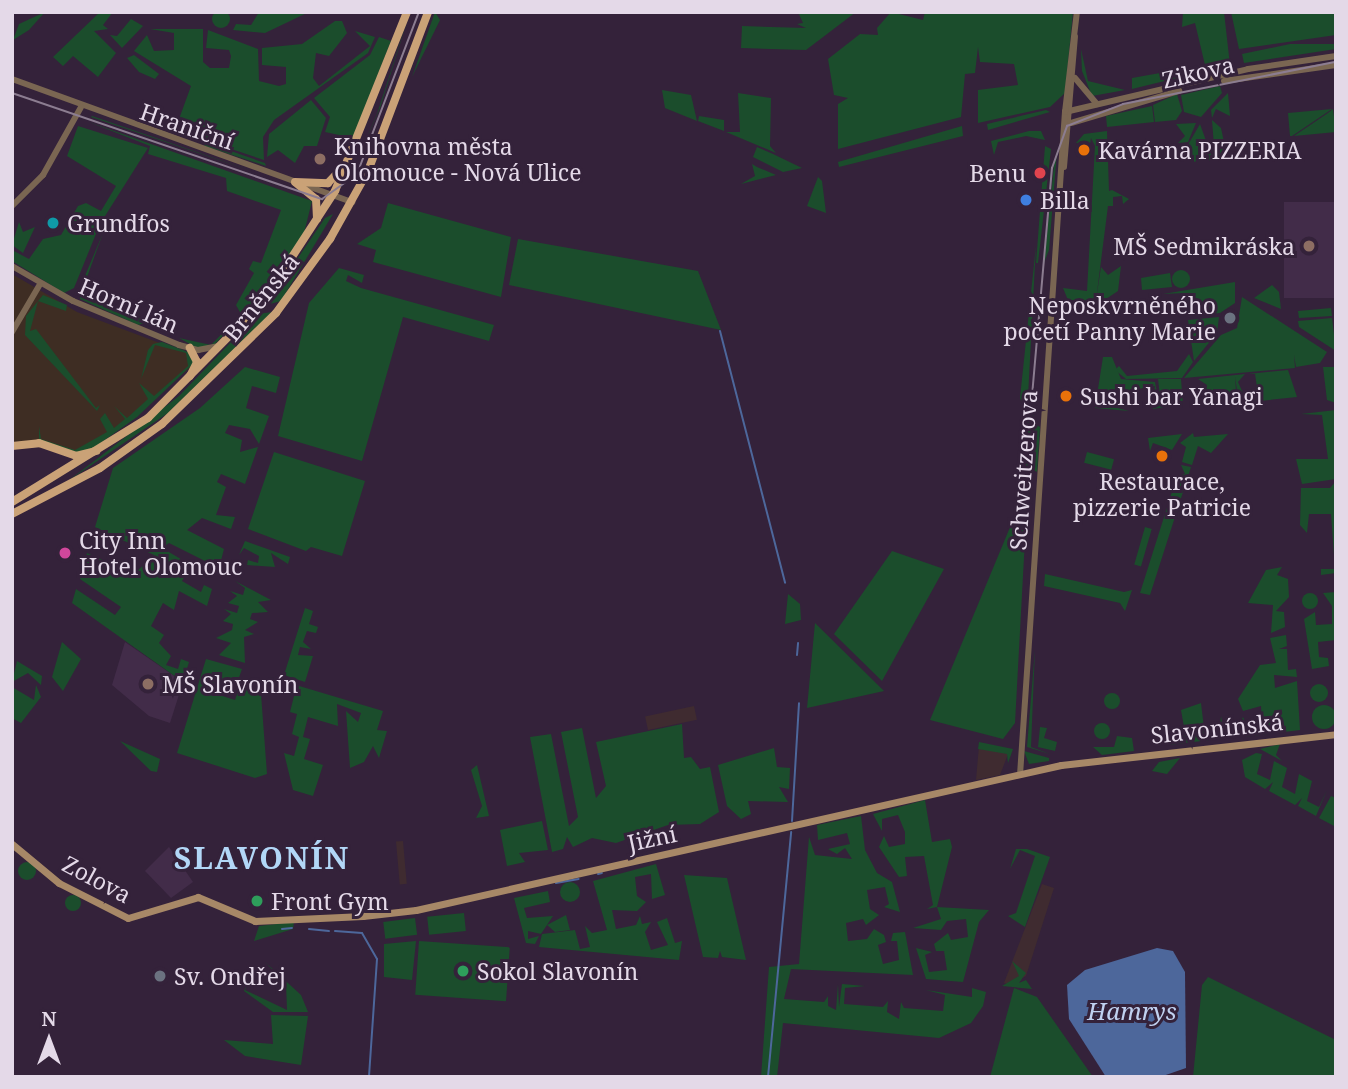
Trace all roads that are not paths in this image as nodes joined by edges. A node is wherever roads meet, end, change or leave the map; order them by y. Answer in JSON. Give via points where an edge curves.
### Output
{"nodes":[{"id":1,"x":407,"y":12,"type":"edge"},
{"id":2,"x":428,"y":12,"type":"edge"},
{"id":3,"x":1077,"y":12,"type":"edge"},
{"id":4,"x":1075,"y":36,"type":"junction"},
{"id":5,"x":1336,"y":56,"type":"edge"},
{"id":6,"x":1336,"y":65,"type":"edge"},
{"id":7,"x":1075,"y":78,"type":"junction"},
{"id":8,"x":12,"y":79,"type":"edge"},
{"id":9,"x":1097,"y":104,"type":"junction"},
{"id":10,"x":81,"y":107,"type":"junction"},
{"id":11,"x":1068,"y":111,"type":"junction"},
{"id":12,"x":1070,"y":123,"type":"junction"},
{"id":13,"x":358,"y":143,"type":"junction"},
{"id":14,"x":1063,"y":168,"type":"junction"},
{"id":15,"x":295,"y":182,"type":"junction"},
{"id":16,"x":333,"y":195,"type":"junction"},
{"id":17,"x":352,"y":202,"type":"junction"},
{"id":18,"x":12,"y":206,"type":"edge"},
{"id":19,"x":317,"y":225,"type":"junction"},
{"id":20,"x":12,"y":266,"type":"edge"},
{"id":21,"x":40,"y":284,"type":"junction"},
{"id":22,"x":12,"y":332,"type":"edge"},
{"id":23,"x":235,"y":335,"type":"junction"},
{"id":24,"x":190,"y":348,"type":"junction"},
{"id":25,"x":178,"y":392,"type":"junction"},
{"id":26,"x":117,"y":440,"type":"junction"},
{"id":27,"x":12,"y":446,"type":"edge"},
{"id":28,"x":12,"y":502,"type":"edge"},
{"id":29,"x":14,"y":513,"type":"edge"},
{"id":30,"x":1336,"y":734,"type":"edge"},
{"id":31,"x":1102,"y":760,"type":"joint"},
{"id":32,"x":1020,"y":775,"type":"junction"},
{"id":33,"x":12,"y":844,"type":"edge"},
{"id":34,"x":211,"y":900,"type":"joint"}],
"edges":[{"from":1,"to":13,"type":"main road","name":"Brněnská"},
{"from":2,"to":17,"type":"main road","name":"Brněnská"},
{"from":3,"to":4,"type":"street","name":"Schweitzerova"},
{"from":4,"to":7,"type":"street","name":"Schweitzerova"},
{"from":4,"to":11,"type":"street","name":"Schweitzerova"},
{"from":5,"to":9,"type":"street","name":"Zikova","via":[[1248,69]]},
{"from":6,"to":12,"type":"street","name":"Zikova","via":[[1224,80]]},
{"from":7,"to":9,"type":"street"},
{"from":7,"to":11,"type":"street","name":"Schweitzerova"},
{"from":8,"to":10,"type":"street","name":"Hraniční"},
{"from":9,"to":11,"type":"street","name":"Zikova"},
{"from":10,"to":15,"type":"street","name":"Hraniční"},
{"from":10,"to":18,"type":"street","via":[[43,175]]},
{"from":11,"to":12,"type":"street","name":"Schweitzerova"},
{"from":11,"to":14,"type":"street","name":"Schweitzerova"},
{"from":12,"to":14,"type":"street","name":"Schweitzerova"},
{"from":13,"to":15,"type":"main road","via":[[333,181]]},
{"from":13,"to":16,"type":"main road","name":"Brněnská"},
{"from":14,"to":32,"type":"street","name":"Schweitzerova"},
{"from":15,"to":16,"type":"street","name":"Hraniční"},
{"from":15,"to":19,"type":"main road","via":[[316,199]]},
{"from":16,"to":17,"type":"street","name":"Hraniční"},
{"from":16,"to":19,"type":"main road","name":"Brněnská"},
{"from":17,"to":29,"type":"main road","name":"Brněnská","via":[[290,296],[202,390],[126,451]]},
{"from":19,"to":23,"type":"main road","name":"Brněnská"},
{"from":20,"to":21,"type":"street","name":"Horní lán"},
{"from":21,"to":22,"type":"street"},
{"from":21,"to":24,"type":"street","name":"Horní lán"},
{"from":23,"to":24,"type":"street","name":"Horní lán","via":[[212,349]]},
{"from":23,"to":25,"type":"main road","name":"Brněnská"},
{"from":24,"to":25,"type":"main road","via":[[197,365]]},
{"from":25,"to":26,"type":"main road","name":"Brněnská"},
{"from":26,"to":27,"type":"main road","via":[[79,456],[38,443]]},
{"from":26,"to":28,"type":"main road","name":"Brněnská"},
{"from":30,"to":31,"type":"main road","name":"Slavonínská"},
{"from":31,"to":32,"type":"main road","name":"Jižní"},
{"from":32,"to":34,"type":"main road","name":"Jižní","via":[[406,911],[260,921]]},
{"from":33,"to":34,"type":"main road","name":"Zolova","via":[[59,883],[128,918],[195,898]]}]}
